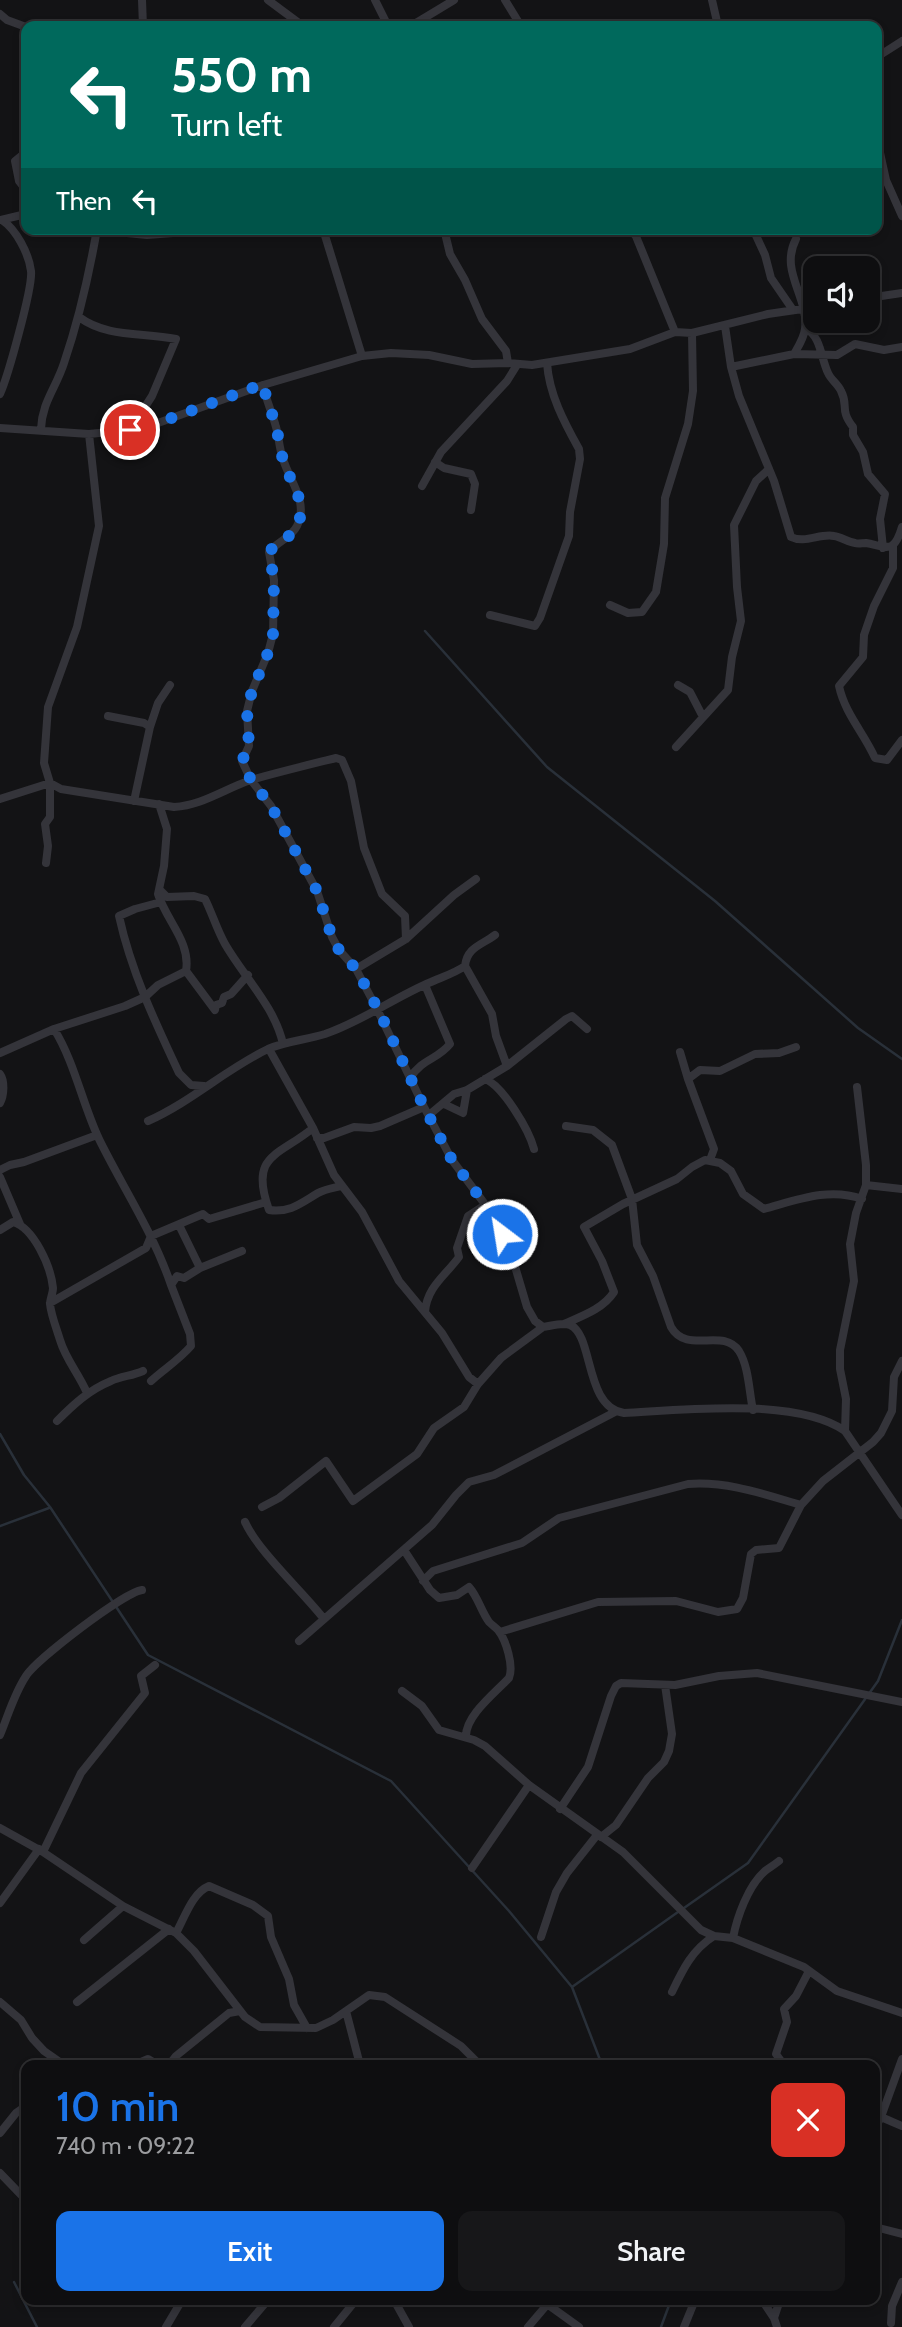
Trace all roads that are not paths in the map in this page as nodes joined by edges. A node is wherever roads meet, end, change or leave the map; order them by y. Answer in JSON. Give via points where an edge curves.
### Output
{"nodes":[{"id":1,"x":142,"y":0,"type":"edge"},
{"id":2,"x":268,"y":0,"type":"edge"},
{"id":3,"x":375,"y":0,"type":"edge"},
{"id":4,"x":454,"y":0,"type":"edge"},
{"id":5,"x":505,"y":0,"type":"edge"},
{"id":6,"x":712,"y":0,"type":"edge"},
{"id":7,"x":0,"y":14,"type":"edge"},
{"id":8,"x":143,"y":21,"type":"edge"},
{"id":9,"x":296,"y":21,"type":"edge"},
{"id":10,"x":386,"y":21,"type":"edge"},
{"id":11,"x":419,"y":21,"type":"edge"},
{"id":12,"x":518,"y":21,"type":"edge"},
{"id":13,"x":717,"y":21,"type":"edge"},
{"id":14,"x":21,"y":25,"type":"edge"},
{"id":15,"x":902,"y":41,"type":"edge"},
{"id":16,"x":882,"y":54,"type":"edge"},
{"id":17,"x":21,"y":156,"type":"edge"},
{"id":18,"x":882,"y":162,"type":"edge"},
{"id":19,"x":21,"y":184,"type":"edge"},
{"id":20,"x":21,"y":216,"type":"edge"},
{"id":21,"x":902,"y":216,"type":"edge"},
{"id":22,"x":1,"y":220,"type":"edge"},
{"id":23,"x":96,"y":235,"type":"edge"},
{"id":24,"x":325,"y":235,"type":"edge"},
{"id":25,"x":445,"y":235,"type":"edge"},
{"id":26,"x":635,"y":235,"type":"edge"},
{"id":27,"x":756,"y":235,"type":"edge"},
{"id":28,"x":796,"y":239,"type":"dead end"},
{"id":29,"x":902,"y":293,"type":"edge"},
{"id":30,"x":880,"y":296,"type":"edge"},
{"id":31,"x":803,"y":309,"type":"joint"},
{"id":32,"x":793,"y":310,"type":"junction"},
{"id":33,"x":79,"y":317,"type":"junction"},
{"id":34,"x":725,"y":326,"type":"junction"},
{"id":35,"x":675,"y":332,"type":"junction"},
{"id":36,"x":692,"y":333,"type":"junction"},
{"id":37,"x":804,"y":333,"type":"edge"},
{"id":38,"x":812,"y":333,"type":"edge"},
{"id":39,"x":902,"y":347,"type":"edge"},
{"id":40,"x":794,"y":354,"type":"junction"},
{"id":41,"x":362,"y":356,"type":"junction"},
{"id":42,"x":821,"y":357,"type":"junction"},
{"id":43,"x":547,"y":363,"type":"junction"},
{"id":44,"x":513,"y":364,"type":"junction"},
{"id":45,"x":731,"y":368,"type":"junction"},
{"id":46,"x":263,"y":384,"type":"junction"},
{"id":47,"x":0,"y":394,"type":"edge"},
{"id":48,"x":0,"y":428,"type":"edge"},
{"id":49,"x":41,"y":429,"type":"junction"},
{"id":50,"x":130,"y":430,"type":"junction"},
{"id":51,"x":89,"y":433,"type":"junction"},
{"id":52,"x":435,"y":461,"type":"junction"},
{"id":53,"x":769,"y":469,"type":"junction"},
{"id":54,"x":422,"y":486,"type":"dead end"},
{"id":55,"x":471,"y":510,"type":"dead end"},
{"id":56,"x":902,"y":527,"type":"edge"},
{"id":57,"x":893,"y":545,"type":"junction"},
{"id":58,"x":883,"y":548,"type":"junction"},
{"id":59,"x":610,"y":605,"type":"dead end"},
{"id":60,"x":490,"y":615,"type":"dead end"},
{"id":61,"x":170,"y":685,"type":"dead end"},
{"id":62,"x":678,"y":685,"type":"dead end"},
{"id":63,"x":108,"y":716,"type":"dead end"},
{"id":64,"x":703,"y":717,"type":"junction"},
{"id":65,"x":150,"y":727,"type":"junction"},
{"id":66,"x":902,"y":740,"type":"edge"},
{"id":67,"x":676,"y":747,"type":"dead end"},
{"id":68,"x":251,"y":780,"type":"junction"},
{"id":69,"x":50,"y":783,"type":"junction"},
{"id":70,"x":0,"y":799,"type":"edge"},
{"id":71,"x":135,"y":801,"type":"junction"},
{"id":72,"x":159,"y":804,"type":"junction"},
{"id":73,"x":46,"y":863,"type":"dead end"},
{"id":74,"x":476,"y":879,"type":"dead end"},
{"id":75,"x":160,"y":890,"type":"junction"},
{"id":76,"x":160,"y":902,"type":"junction"},
{"id":77,"x":495,"y":935,"type":"dead end"},
{"id":78,"x":405,"y":939,"type":"junction"},
{"id":79,"x":465,"y":966,"type":"junction"},
{"id":80,"x":356,"y":969,"type":"junction"},
{"id":81,"x":186,"y":971,"type":"junction"},
{"id":82,"x":248,"y":975,"type":"junction"},
{"id":83,"x":425,"y":985,"type":"junction"},
{"id":84,"x":145,"y":997,"type":"junction"},
{"id":85,"x":379,"y":1011,"type":"junction"},
{"id":86,"x":54,"y":1029,"type":"junction"},
{"id":87,"x":587,"y":1029,"type":"dead end"},
{"id":88,"x":283,"y":1044,"type":"junction"},
{"id":89,"x":796,"y":1047,"type":"dead end"},
{"id":90,"x":269,"y":1049,"type":"junction"},
{"id":91,"x":680,"y":1052,"type":"dead end"},
{"id":92,"x":0,"y":1054,"type":"edge"},
{"id":93,"x":507,"y":1066,"type":"junction"},
{"id":94,"x":0,"y":1075,"type":"edge"},
{"id":95,"x":410,"y":1078,"type":"junction"},
{"id":96,"x":485,"y":1079,"type":"junction"},
{"id":97,"x":688,"y":1079,"type":"junction"},
{"id":98,"x":207,"y":1085,"type":"junction"},
{"id":99,"x":857,"y":1087,"type":"dead end"},
{"id":100,"x":467,"y":1090,"type":"junction"},
{"id":101,"x":0,"y":1103,"type":"edge"},
{"id":102,"x":444,"y":1104,"type":"junction"},
{"id":103,"x":426,"y":1111,"type":"junction"},
{"id":104,"x":148,"y":1121,"type":"dead end"},
{"id":105,"x":566,"y":1126,"type":"dead end"},
{"id":106,"x":313,"y":1128,"type":"junction"},
{"id":107,"x":97,"y":1135,"type":"junction"},
{"id":108,"x":317,"y":1138,"type":"junction"},
{"id":109,"x":534,"y":1149,"type":"dead end"},
{"id":110,"x":710,"y":1160,"type":"junction"},
{"id":111,"x":0,"y":1170,"type":"edge"},
{"id":112,"x":0,"y":1177,"type":"edge"},
{"id":113,"x":866,"y":1185,"type":"junction"},
{"id":114,"x":341,"y":1186,"type":"junction"},
{"id":115,"x":902,"y":1189,"type":"edge"},
{"id":116,"x":632,"y":1199,"type":"junction"},
{"id":117,"x":862,"y":1199,"type":"junction"},
{"id":118,"x":266,"y":1202,"type":"junction"},
{"id":119,"x":485,"y":1205,"type":"junction"},
{"id":120,"x":20,"y":1224,"type":"junction"},
{"id":121,"x":179,"y":1225,"type":"junction"},
{"id":122,"x":0,"y":1230,"type":"edge"},
{"id":123,"x":151,"y":1236,"type":"junction"},
{"id":124,"x":242,"y":1251,"type":"dead end"},
{"id":125,"x":200,"y":1268,"type":"junction"},
{"id":126,"x":171,"y":1284,"type":"junction"},
{"id":127,"x":50,"y":1303,"type":"junction"},
{"id":128,"x":425,"y":1312,"type":"junction"},
{"id":129,"x":564,"y":1324,"type":"junction"},
{"id":130,"x":543,"y":1327,"type":"junction"},
{"id":131,"x":902,"y":1361,"type":"edge"},
{"id":132,"x":143,"y":1371,"type":"dead end"},
{"id":133,"x":151,"y":1381,"type":"dead end"},
{"id":134,"x":478,"y":1384,"type":"junction"},
{"id":135,"x":87,"y":1393,"type":"junction"},
{"id":136,"x":752,"y":1410,"type":"junction"},
{"id":137,"x":615,"y":1412,"type":"junction"},
{"id":138,"x":57,"y":1421,"type":"dead end"},
{"id":139,"x":845,"y":1431,"type":"junction"},
{"id":140,"x":859,"y":1452,"type":"junction"},
{"id":141,"x":801,"y":1505,"type":"junction"},
{"id":142,"x":262,"y":1507,"type":"dead end"},
{"id":143,"x":902,"y":1515,"type":"edge"},
{"id":144,"x":245,"y":1522,"type":"dead end"},
{"id":145,"x":404,"y":1550,"type":"junction"},
{"id":146,"x":424,"y":1581,"type":"junction"},
{"id":147,"x":142,"y":1590,"type":"dead end"},
{"id":148,"x":324,"y":1619,"type":"junction"},
{"id":149,"x":500,"y":1632,"type":"junction"},
{"id":150,"x":299,"y":1642,"type":"dead end"},
{"id":151,"x":155,"y":1665,"type":"dead end"},
{"id":152,"x":665,"y":1685,"type":"junction"},
{"id":153,"x":402,"y":1691,"type":"dead end"},
{"id":154,"x":902,"y":1702,"type":"edge"},
{"id":155,"x":0,"y":1735,"type":"edge"},
{"id":156,"x":466,"y":1737,"type":"junction"},
{"id":157,"x":529,"y":1785,"type":"junction"},
{"id":158,"x":560,"y":1809,"type":"junction"},
{"id":159,"x":0,"y":1828,"type":"edge"},
{"id":160,"x":599,"y":1836,"type":"junction"},
{"id":161,"x":41,"y":1851,"type":"junction"},
{"id":162,"x":779,"y":1861,"type":"dead end"},
{"id":163,"x":472,"y":1868,"type":"dead end"},
{"id":164,"x":0,"y":1903,"type":"edge"},
{"id":165,"x":123,"y":1906,"type":"junction"},
{"id":166,"x":172,"y":1931,"type":"junction"},
{"id":167,"x":714,"y":1936,"type":"junction"},
{"id":168,"x":541,"y":1937,"type":"dead end"},
{"id":169,"x":733,"y":1938,"type":"junction"},
{"id":170,"x":84,"y":1940,"type":"dead end"},
{"id":171,"x":809,"y":1971,"type":"junction"},
{"id":172,"x":671,"y":1992,"type":"dead end"},
{"id":173,"x":0,"y":2002,"type":"edge"},
{"id":174,"x":78,"y":2002,"type":"dead end"},
{"id":175,"x":240,"y":2011,"type":"junction"},
{"id":176,"x":346,"y":2011,"type":"junction"},
{"id":177,"x":902,"y":2013,"type":"edge"},
{"id":178,"x":307,"y":2028,"type":"junction"},
{"id":179,"x":57,"y":2060,"type":"edge"},
{"id":180,"x":173,"y":2060,"type":"edge"},
{"id":181,"x":359,"y":2060,"type":"edge"},
{"id":182,"x":475,"y":2060,"type":"edge"},
{"id":183,"x":780,"y":2060,"type":"edge"},
{"id":184,"x":901,"y":2065,"type":"edge"},
{"id":185,"x":880,"y":2104,"type":"edge"},
{"id":186,"x":885,"y":2106,"type":"junction"},
{"id":187,"x":21,"y":2110,"type":"edge"},
{"id":188,"x":881,"y":2117,"type":"joint"},
{"id":189,"x":902,"y":2126,"type":"edge"},
{"id":190,"x":0,"y":2133,"type":"edge"},
{"id":191,"x":0,"y":2173,"type":"edge"},
{"id":192,"x":21,"y":2195,"type":"edge"},
{"id":193,"x":880,"y":2228,"type":"edge"},
{"id":194,"x":902,"y":2234,"type":"edge"},
{"id":195,"x":902,"y":2281,"type":"edge"},
{"id":196,"x":179,"y":2305,"type":"edge"},
{"id":197,"x":264,"y":2305,"type":"edge"},
{"id":198,"x":351,"y":2305,"type":"edge"},
{"id":199,"x":397,"y":2305,"type":"edge"},
{"id":200,"x":547,"y":2305,"type":"edge"},
{"id":201,"x":554,"y":2305,"type":"edge"},
{"id":202,"x":693,"y":2305,"type":"edge"},
{"id":203,"x":765,"y":2305,"type":"edge"},
{"id":204,"x":778,"y":2305,"type":"edge"},
{"id":205,"x":774,"y":2318,"type":"junction"},
{"id":206,"x":891,"y":2323,"type":"dead end"},
{"id":207,"x":166,"y":2327,"type":"edge"},
{"id":208,"x":245,"y":2327,"type":"edge"},
{"id":209,"x":334,"y":2327,"type":"edge"},
{"id":210,"x":409,"y":2327,"type":"edge"},
{"id":211,"x":528,"y":2327,"type":"edge"},
{"id":212,"x":579,"y":2327,"type":"edge"},
{"id":213,"x":684,"y":2327,"type":"edge"},
{"id":214,"x":777,"y":2327,"type":"edge"}],
"edges":[{"from":1,"to":8,"type":"street"},
{"from":2,"to":9,"type":"street"},
{"from":3,"to":10,"type":"street"},
{"from":4,"to":11,"type":"street"},
{"from":5,"to":12,"type":"street"},
{"from":6,"to":13,"type":"street"},
{"from":7,"to":14,"type":"street"},
{"from":15,"to":16,"type":"street"},
{"from":17,"to":19,"type":"street","via":[[15,161]]},
{"from":18,"to":21,"type":"street"},
{"from":20,"to":22,"type":"street"},
{"from":22,"to":47,"type":"street","via":[[26,254],[32,274]]},
{"from":23,"to":33,"type":"street"},
{"from":24,"to":41,"type":"street"},
{"from":25,"to":44,"type":"street","via":[[482,319]]},
{"from":26,"to":35,"type":"street"},
{"from":27,"to":32,"type":"street","via":[[771,278]]},
{"from":28,"to":31,"type":"street","via":[[789,261]]},
{"from":29,"to":30,"type":"street"},
{"from":31,"to":32,"type":"street"},
{"from":32,"to":34,"type":"street"},
{"from":33,"to":49,"type":"street","via":[[58,383],[42,413]]},
{"from":33,"to":50,"type":"street","via":[[107,331],[176,338],[152,396]]},
{"from":34,"to":36,"type":"street"},
{"from":34,"to":45,"type":"street"},
{"from":35,"to":36,"type":"street"},
{"from":35,"to":43,"type":"street","via":[[630,349]]},
{"from":36,"to":59,"type":"street","via":[[693,391],[688,424],[665,498],[656,592],[642,612],[628,613]]},
{"from":37,"to":40,"type":"street"},
{"from":38,"to":42,"type":"street"},
{"from":39,"to":42,"type":"street","via":[[884,350],[855,344],[837,355]]},
{"from":40,"to":42,"type":"street"},
{"from":40,"to":45,"type":"street"},
{"from":41,"to":44,"type":"street","via":[[429,355],[472,364]]},
{"from":41,"to":46,"type":"street"},
{"from":42,"to":58,"type":"street","via":[[841,390],[844,415],[853,427],[868,474],[885,494],[880,519]]},
{"from":43,"to":44,"type":"street"},
{"from":43,"to":60,"type":"street","via":[[552,394],[579,449],[569,536],[535,626]]},
{"from":44,"to":52,"type":"street","via":[[507,382]]},
{"from":45,"to":53,"type":"street"},
{"from":46,"to":50,"type":"street"},
{"from":46,"to":68,"type":"street","via":[[302,512],[296,528],[269,552],[274,580],[273,634],[247,711],[249,746],[242,761]]},
{"from":48,"to":49,"type":"street"},
{"from":49,"to":51,"type":"street"},
{"from":50,"to":51,"type":"street"},
{"from":51,"to":69,"type":"street","via":[[99,526],[77,627],[48,707],[44,763]]},
{"from":52,"to":54,"type":"street"},
{"from":52,"to":55,"type":"street","via":[[444,468],[471,474],[475,485]]},
{"from":53,"to":58,"type":"street","via":[[792,537],[835,536]]},
{"from":53,"to":64,"type":"street","via":[[756,481],[734,525],[741,621],[728,690]]},
{"from":56,"to":57,"type":"street"},
{"from":57,"to":58,"type":"street"},
{"from":57,"to":66,"type":"street","via":[[893,568],[864,635],[863,657],[839,686],[851,719],[875,758],[887,760]]},
{"from":61,"to":65,"type":"street"},
{"from":62,"to":64,"type":"street","via":[[690,692]]},
{"from":63,"to":65,"type":"street"},
{"from":64,"to":67,"type":"street"},
{"from":65,"to":71,"type":"street"},
{"from":68,"to":72,"type":"street","via":[[199,804]]},
{"from":68,"to":78,"type":"street","via":[[342,760],[351,781],[364,848],[382,894],[405,916]]},
{"from":68,"to":80,"type":"street","via":[[271,806],[317,891],[339,950]]},
{"from":69,"to":70,"type":"street"},
{"from":69,"to":71,"type":"street","via":[[61,789]]},
{"from":69,"to":73,"type":"street"},
{"from":71,"to":72,"type":"street"},
{"from":72,"to":75,"type":"street","via":[[167,829]]},
{"from":74,"to":78,"type":"street"},
{"from":75,"to":76,"type":"street"},
{"from":75,"to":82,"type":"street","via":[[167,897],[205,899],[224,943]]},
{"from":76,"to":81,"type":"street","via":[[188,960]]},
{"from":76,"to":84,"type":"street","via":[[119,916]]},
{"from":77,"to":79,"type":"street","via":[[475,945]]},
{"from":78,"to":80,"type":"street"},
{"from":79,"to":83,"type":"street"},
{"from":79,"to":93,"type":"street","via":[[492,1014]]},
{"from":80,"to":85,"type":"street"},
{"from":81,"to":82,"type":"street","via":[[215,1010]]},
{"from":81,"to":84,"type":"street"},
{"from":82,"to":88,"type":"street"},
{"from":83,"to":85,"type":"street"},
{"from":83,"to":95,"type":"street","via":[[450,1044],[416,1068]]},
{"from":84,"to":86,"type":"street"},
{"from":84,"to":98,"type":"street","via":[[179,1073],[191,1085]]},
{"from":85,"to":88,"type":"street","via":[[325,1034]]},
{"from":85,"to":95,"type":"street"},
{"from":86,"to":92,"type":"street"},
{"from":86,"to":107,"type":"street","via":[[67,1050]]},
{"from":87,"to":93,"type":"street","via":[[572,1016]]},
{"from":88,"to":90,"type":"street"},
{"from":89,"to":97,"type":"street","via":[[755,1054],[720,1071],[700,1070]]},
{"from":90,"to":98,"type":"street"},
{"from":90,"to":106,"type":"street"},
{"from":91,"to":97,"type":"street"},
{"from":93,"to":96,"type":"street"},
{"from":94,"to":101,"type":"street"},
{"from":95,"to":103,"type":"street"},
{"from":96,"to":100,"type":"street"},
{"from":96,"to":109,"type":"street","via":[[518,1116]]},
{"from":97,"to":110,"type":"street","via":[[713,1149]]},
{"from":98,"to":104,"type":"street"},
{"from":99,"to":113,"type":"street"},
{"from":100,"to":102,"type":"street"},
{"from":100,"to":102,"type":"street","via":[[463,1113]]},
{"from":102,"to":103,"type":"street"},
{"from":103,"to":108,"type":"street"},
{"from":103,"to":119,"type":"street","via":[[452,1160]]},
{"from":105,"to":116,"type":"street","via":[[593,1130],[612,1145]]},
{"from":106,"to":108,"type":"street"},
{"from":106,"to":118,"type":"street","via":[[266,1163],[261,1180]]},
{"from":107,"to":111,"type":"street"},
{"from":107,"to":123,"type":"street"},
{"from":108,"to":114,"type":"street"},
{"from":110,"to":116,"type":"street"},
{"from":110,"to":117,"type":"street","via":[[731,1171],[743,1194],[764,1209],[833,1193]]},
{"from":112,"to":120,"type":"street"},
{"from":113,"to":115,"type":"street"},
{"from":113,"to":117,"type":"street"},
{"from":114,"to":118,"type":"street","via":[[320,1191],[285,1211],[269,1210]]},
{"from":114,"to":128,"type":"street","via":[[362,1212],[400,1281]]},
{"from":116,"to":129,"type":"street","via":[[584,1227],[614,1292],[608,1301]]},
{"from":116,"to":136,"type":"street","via":[[637,1245],[675,1334],[701,1342],[723,1339],[732,1343],[745,1365]]},
{"from":117,"to":139,"type":"street","via":[[850,1244],[854,1281],[840,1350]]},
{"from":118,"to":121,"type":"street","via":[[209,1219],[203,1214]]},
{"from":119,"to":128,"type":"street","via":[[468,1216],[458,1257],[430,1290]]},
{"from":119,"to":130,"type":"street","via":[[511,1253],[527,1307]]},
{"from":120,"to":122,"type":"street","via":[[13,1222]]},
{"from":120,"to":127,"type":"street","via":[[37,1242],[48,1267],[53,1290]]},
{"from":121,"to":123,"type":"street"},
{"from":121,"to":125,"type":"street"},
{"from":123,"to":126,"type":"street"},
{"from":123,"to":127,"type":"street","via":[[146,1248]]},
{"from":124,"to":125,"type":"street"},
{"from":125,"to":126,"type":"street","via":[[184,1278],[177,1276]]},
{"from":126,"to":133,"type":"street","via":[[191,1346]]},
{"from":127,"to":135,"type":"street","via":[[69,1364]]},
{"from":128,"to":134,"type":"street"},
{"from":129,"to":130,"type":"street"},
{"from":129,"to":137,"type":"street","via":[[578,1333],[596,1385]]},
{"from":130,"to":134,"type":"street","via":[[501,1359]]},
{"from":131,"to":140,"type":"street","via":[[894,1377],[892,1411],[881,1433]]},
{"from":132,"to":135,"type":"street","via":[[113,1379]]},
{"from":134,"to":142,"type":"street","via":[[464,1407],[434,1428],[417,1454],[354,1501],[326,1461]]},
{"from":135,"to":138,"type":"street"},
{"from":136,"to":137,"type":"street"},
{"from":136,"to":139,"type":"street","via":[[787,1412],[833,1423]]},
{"from":137,"to":145,"type":"street","via":[[494,1475],[469,1482]]},
{"from":139,"to":140,"type":"street"},
{"from":140,"to":141,"type":"street"},
{"from":140,"to":143,"type":"street"},
{"from":141,"to":146,"type":"street","via":[[752,1489],[709,1482],[688,1484],[559,1518],[522,1543],[433,1571]]},
{"from":141,"to":149,"type":"street","via":[[779,1548],[751,1554],[737,1609],[718,1612],[676,1601],[598,1602]]},
{"from":144,"to":148,"type":"street"},
{"from":145,"to":146,"type":"street"},
{"from":145,"to":148,"type":"street"},
{"from":146,"to":149,"type":"street","via":[[439,1598],[469,1587]]},
{"from":147,"to":155,"type":"street","via":[[110,1608],[26,1675]]},
{"from":148,"to":150,"type":"street"},
{"from":149,"to":156,"type":"street","via":[[512,1671],[466,1728]]},
{"from":151,"to":161,"type":"street","via":[[141,1676],[145,1693],[81,1773]]},
{"from":152,"to":154,"type":"street","via":[[757,1673]]},
{"from":152,"to":158,"type":"street","via":[[616,1686],[589,1767]]},
{"from":152,"to":160,"type":"street","via":[[672,1734],[669,1751],[616,1825]]},
{"from":153,"to":156,"type":"street","via":[[422,1706],[439,1730]]},
{"from":156,"to":157,"type":"street","via":[[485,1745]]},
{"from":157,"to":158,"type":"street"},
{"from":157,"to":163,"type":"street"},
{"from":158,"to":160,"type":"street"},
{"from":159,"to":161,"type":"street"},
{"from":160,"to":167,"type":"street","via":[[623,1852],[701,1930]]},
{"from":160,"to":168,"type":"street","via":[[566,1873]]},
{"from":161,"to":164,"type":"street"},
{"from":161,"to":165,"type":"street"},
{"from":162,"to":169,"type":"street","via":[[764,1871],[744,1901]]},
{"from":165,"to":166,"type":"street"},
{"from":165,"to":170,"type":"street"},
{"from":166,"to":174,"type":"street"},
{"from":166,"to":175,"type":"street","via":[[194,1951]]},
{"from":166,"to":178,"type":"street","via":[[206,1886],[253,1905],[268,1916],[294,2005]]},
{"from":167,"to":169,"type":"street"},
{"from":167,"to":172,"type":"street","via":[[699,1945],[685,1963]]},
{"from":169,"to":171,"type":"street"},
{"from":171,"to":177,"type":"street","via":[[837,1992]]},
{"from":171,"to":183,"type":"street","via":[[784,2009],[787,2022],[776,2054]]},
{"from":173,"to":179,"type":"street"},
{"from":175,"to":178,"type":"street","via":[[260,2027]]},
{"from":175,"to":180,"type":"street","via":[[229,2013]]},
{"from":176,"to":178,"type":"street","via":[[316,2028]]},
{"from":176,"to":181,"type":"street"},
{"from":176,"to":182,"type":"street","via":[[369,1995],[386,1997]]},
{"from":184,"to":186,"type":"street"},
{"from":185,"to":186,"type":"street"},
{"from":186,"to":188,"type":"street"},
{"from":187,"to":190,"type":"street"},
{"from":188,"to":189,"type":"street"},
{"from":191,"to":192,"type":"street"},
{"from":193,"to":194,"type":"street"},
{"from":195,"to":206,"type":"street"},
{"from":196,"to":207,"type":"street"},
{"from":197,"to":208,"type":"street"},
{"from":198,"to":209,"type":"street"},
{"from":199,"to":210,"type":"street"},
{"from":200,"to":211,"type":"street"},
{"from":201,"to":212,"type":"street"},
{"from":202,"to":213,"type":"street"},
{"from":203,"to":205,"type":"street"},
{"from":204,"to":205,"type":"street"},
{"from":205,"to":214,"type":"street"}]}
